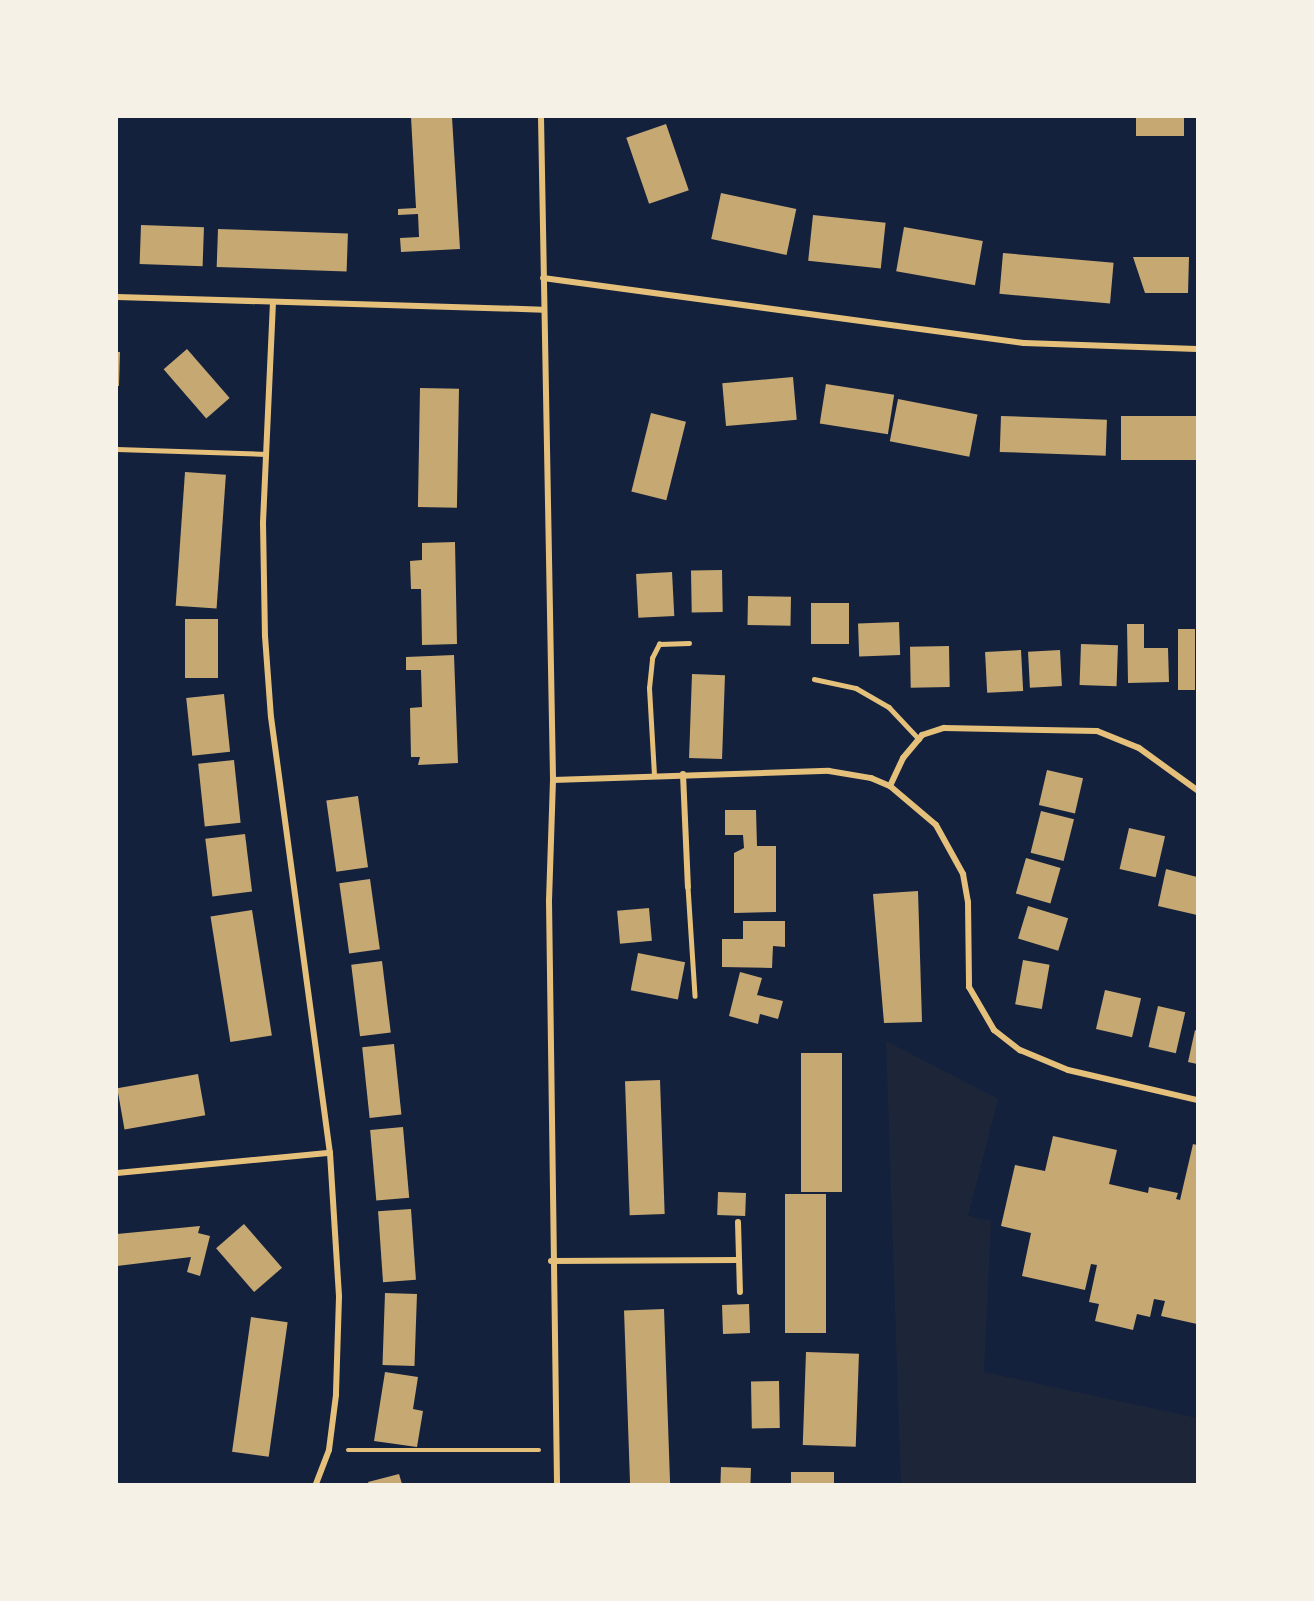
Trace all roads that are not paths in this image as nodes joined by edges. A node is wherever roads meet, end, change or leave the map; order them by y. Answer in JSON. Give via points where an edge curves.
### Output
{"nodes":[{"id":1,"x":541,"y":117,"type":"edge"},
{"id":2,"x":543,"y":278,"type":"junction"},
{"id":3,"x":117,"y":297,"type":"edge"},
{"id":4,"x":273,"y":302,"type":"junction"},
{"id":5,"x":543,"y":310,"type":"junction"},
{"id":6,"x":1197,"y":349,"type":"edge"},
{"id":7,"x":117,"y":449,"type":"edge"},
{"id":8,"x":266,"y":454,"type":"junction"},
{"id":9,"x":688,"y":643,"type":"dead end"},
{"id":10,"x":814,"y":679,"type":"dead end"},
{"id":11,"x":919,"y":739,"type":"junction"},
{"id":12,"x":683,"y":774,"type":"junction"},
{"id":13,"x":654,"y":775,"type":"junction"},
{"id":14,"x":553,"y":780,"type":"junction"},
{"id":15,"x":890,"y":786,"type":"junction"},
{"id":16,"x":1197,"y":790,"type":"edge"},
{"id":17,"x":688,"y":887,"type":"joint"},
{"id":18,"x":695,"y":996,"type":"dead end"},
{"id":19,"x":1197,"y":1100,"type":"edge"},
{"id":20,"x":330,"y":1153,"type":"junction"},
{"id":21,"x":117,"y":1173,"type":"edge"},
{"id":22,"x":738,"y":1222,"type":"dead end"},
{"id":23,"x":739,"y":1260,"type":"junction"},
{"id":24,"x":552,"y":1261,"type":"junction"},
{"id":25,"x":740,"y":1292,"type":"dead end"},
{"id":26,"x":316,"y":1484,"type":"edge"},
{"id":27,"x":557,"y":1484,"type":"edge"}],
"edges":[{"from":1,"to":2,"type":"street"},
{"from":2,"to":5,"type":"street"},
{"from":2,"to":6,"type":"street","via":[[1024,343]]},
{"from":3,"to":4,"type":"street"},
{"from":4,"to":5,"type":"street"},
{"from":4,"to":8,"type":"street"},
{"from":5,"to":14,"type":"street"},
{"from":7,"to":8,"type":"lane"},
{"from":8,"to":20,"type":"street","via":[[263,523],[271,717]]},
{"from":9,"to":13,"type":"lane","via":[[659,644],[652,658],[649,688]]},
{"from":10,"to":11,"type":"lane","via":[[856,688],[890,707]]},
{"from":11,"to":15,"type":"street","via":[[903,758]]},
{"from":11,"to":16,"type":"street","via":[[944,728],[1097,731],[1139,748]]},
{"from":12,"to":13,"type":"street"},
{"from":12,"to":15,"type":"street","via":[[829,771],[871,778]]},
{"from":12,"to":17,"type":"street"},
{"from":13,"to":14,"type":"street"},
{"from":14,"to":24,"type":"street","via":[[549,901]]},
{"from":15,"to":19,"type":"street","via":[[936,825],[963,874],[968,902],[969,987],[994,1030],[1020,1050],[1068,1070]]},
{"from":17,"to":18,"type":"lane"},
{"from":20,"to":21,"type":"street"},
{"from":20,"to":26,"type":"street","via":[[339,1297],[329,1450]]},
{"from":22,"to":23,"type":"street"},
{"from":23,"to":24,"type":"street"},
{"from":23,"to":25,"type":"street"},
{"from":24,"to":27,"type":"street"}]}
